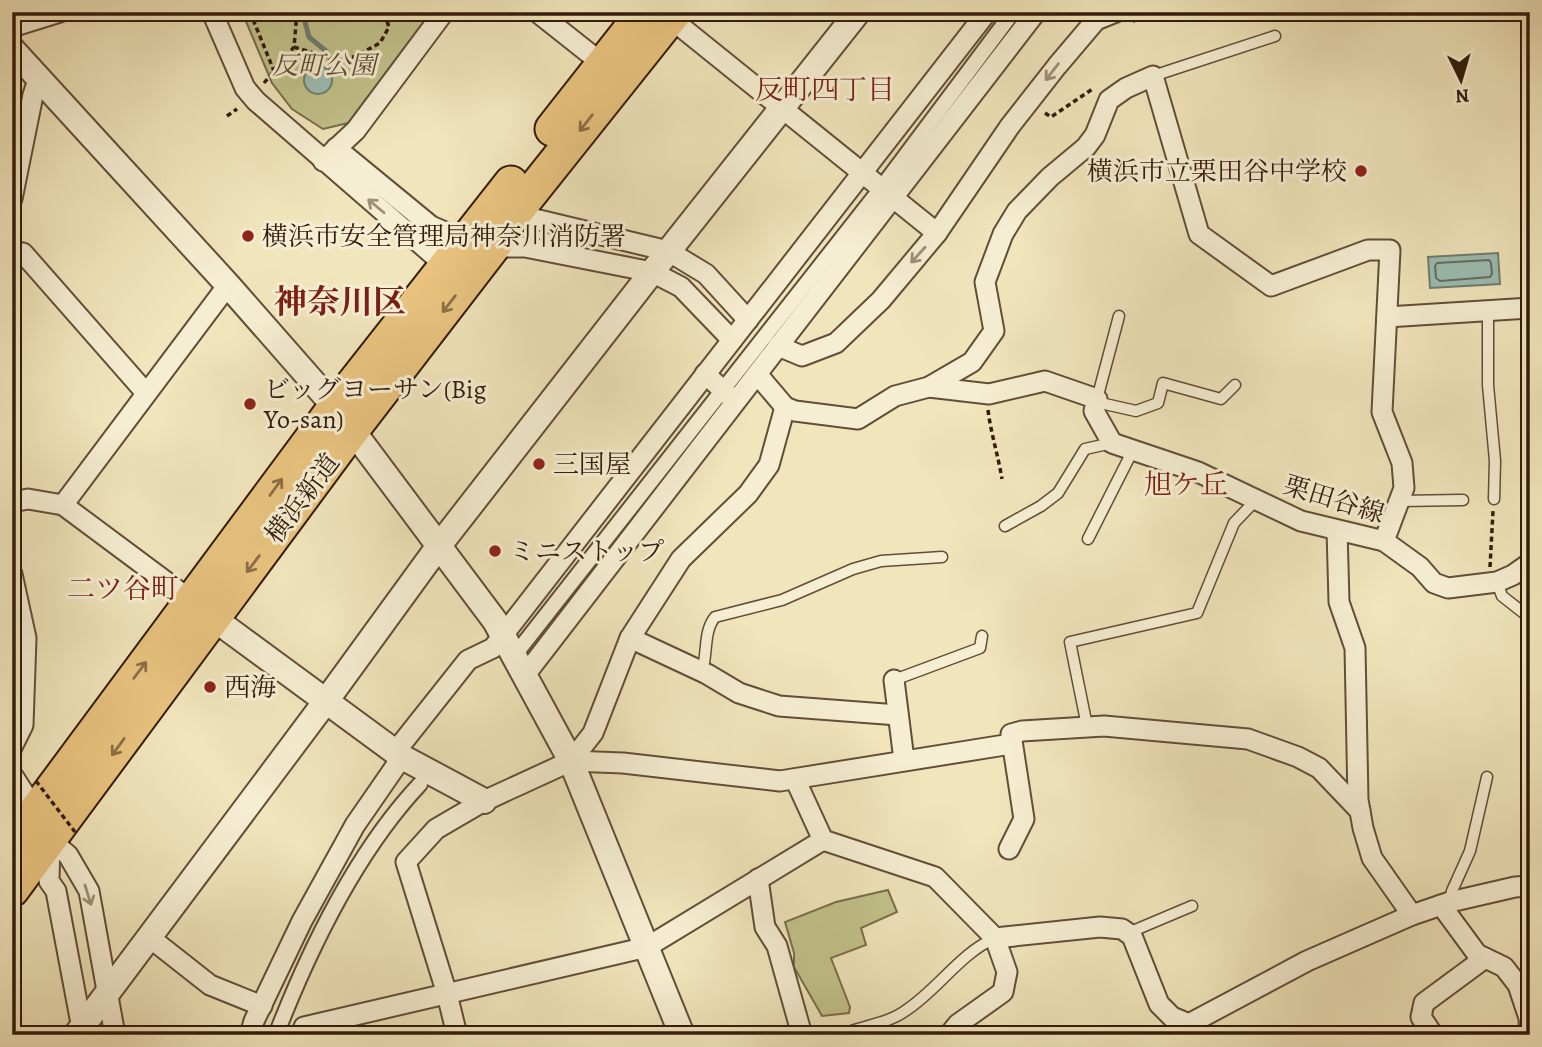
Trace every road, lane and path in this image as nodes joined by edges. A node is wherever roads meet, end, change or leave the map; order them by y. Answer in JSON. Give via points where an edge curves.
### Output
{"nodes":[{"id":1,"x":60,"y":12,"type":"edge"},
{"id":2,"x":212,"y":12,"type":"edge"},
{"id":3,"x":250,"y":12,"type":"edge"},
{"id":4,"x":297,"y":12,"type":"edge"},
{"id":5,"x":384,"y":12,"type":"edge"},
{"id":6,"x":443,"y":12,"type":"edge"},
{"id":7,"x":537,"y":12,"type":"edge"},
{"id":8,"x":858,"y":12,"type":"edge"},
{"id":9,"x":987,"y":12,"type":"edge"},
{"id":10,"x":1013,"y":12,"type":"edge"},
{"id":11,"x":1036,"y":12,"type":"edge"},
{"id":12,"x":1116,"y":12,"type":"edge"},
{"id":13,"x":663,"y":14,"type":"edge"},
{"id":14,"x":1091,"y":16,"type":"edge"},
{"id":15,"x":12,"y":27,"type":"edge"},
{"id":16,"x":1275,"y":36,"type":"dead end"},
{"id":17,"x":294,"y":47,"type":"junction"},
{"id":18,"x":12,"y":48,"type":"edge"},
{"id":19,"x":274,"y":71,"type":"junction"},
{"id":20,"x":612,"y":71,"type":"junction"},
{"id":21,"x":1153,"y":76,"type":"junction"},
{"id":22,"x":39,"y":77,"type":"junction"},
{"id":23,"x":1102,"y":83,"type":"dead end"},
{"id":24,"x":263,"y":85,"type":"dead end"},
{"id":25,"x":1030,"y":102,"type":"junction"},
{"id":26,"x":782,"y":107,"type":"junction"},
{"id":27,"x":237,"y":108,"type":"dead end"},
{"id":28,"x":228,"y":116,"type":"dead end"},
{"id":29,"x":329,"y":155,"type":"junction"},
{"id":30,"x":863,"y":172,"type":"junction"},
{"id":31,"x":888,"y":191,"type":"junction"},
{"id":32,"x":12,"y":199,"type":"edge"},
{"id":33,"x":514,"y":214,"type":"junction"},
{"id":34,"x":937,"y":233,"type":"junction"},
{"id":35,"x":12,"y":251,"type":"edge"},
{"id":36,"x":668,"y":251,"type":"junction"},
{"id":37,"x":469,"y":252,"type":"junction"},
{"id":38,"x":652,"y":272,"type":"junction"},
{"id":39,"x":228,"y":285,"type":"junction"},
{"id":40,"x":1530,"y":308,"type":"edge"},
{"id":41,"x":1488,"y":311,"type":"junction"},
{"id":42,"x":1119,"y":316,"type":"dead end"},
{"id":43,"x":1387,"y":317,"type":"junction"},
{"id":44,"x":748,"y":320,"type":"junction"},
{"id":45,"x":732,"y":340,"type":"junction"},
{"id":46,"x":778,"y":345,"type":"junction"},
{"id":47,"x":705,"y":374,"type":"junction"},
{"id":48,"x":757,"y":374,"type":"junction"},
{"id":49,"x":1235,"y":385,"type":"dead end"},
{"id":50,"x":929,"y":387,"type":"junction"},
{"id":51,"x":146,"y":393,"type":"junction"},
{"id":52,"x":729,"y":396,"type":"junction"},
{"id":53,"x":1097,"y":400,"type":"junction"},
{"id":54,"x":987,"y":402,"type":"dead end"},
{"id":55,"x":785,"y":407,"type":"junction"},
{"id":56,"x":344,"y":418,"type":"junction"},
{"id":57,"x":1112,"y":443,"type":"junction"},
{"id":58,"x":1133,"y":450,"type":"junction"},
{"id":59,"x":1002,"y":479,"type":"dead end"},
{"id":60,"x":1494,"y":499,"type":"joint"},
{"id":61,"x":1464,"y":500,"type":"dead end"},
{"id":62,"x":1255,"y":501,"type":"junction"},
{"id":63,"x":1399,"y":501,"type":"junction"},
{"id":64,"x":12,"y":502,"type":"edge"},
{"id":65,"x":63,"y":505,"type":"junction"},
{"id":66,"x":1005,"y":526,"type":"dead end"},
{"id":67,"x":1337,"y":530,"type":"junction"},
{"id":68,"x":1088,"y":539,"type":"dead end"},
{"id":69,"x":1384,"y":541,"type":"junction"},
{"id":70,"x":438,"y":547,"type":"junction"},
{"id":71,"x":942,"y":557,"type":"dead end"},
{"id":72,"x":1530,"y":563,"type":"edge"},
{"id":73,"x":12,"y":575,"type":"edge"},
{"id":74,"x":1493,"y":583,"type":"junction"},
{"id":75,"x":202,"y":610,"type":"junction"},
{"id":76,"x":1530,"y":618,"type":"edge"},
{"id":77,"x":982,"y":636,"type":"dead end"},
{"id":78,"x":631,"y":638,"type":"junction"},
{"id":79,"x":514,"y":655,"type":"junction"},
{"id":80,"x":702,"y":671,"type":"junction"},
{"id":81,"x":894,"y":680,"type":"joint"},
{"id":82,"x":326,"y":701,"type":"junction"},
{"id":83,"x":898,"y":715,"type":"junction"},
{"id":84,"x":1087,"y":726,"type":"junction"},
{"id":85,"x":1011,"y":744,"type":"junction"},
{"id":86,"x":12,"y":747,"type":"edge"},
{"id":87,"x":398,"y":754,"type":"junction"},
{"id":88,"x":904,"y":760,"type":"junction"},
{"id":89,"x":572,"y":761,"type":"junction"},
{"id":90,"x":1488,"y":777,"type":"dead end"},
{"id":91,"x":795,"y":779,"type":"junction"},
{"id":92,"x":420,"y":784,"type":"dead end"},
{"id":93,"x":484,"y":801,"type":"junction"},
{"id":94,"x":41,"y":809,"type":"edge"},
{"id":95,"x":1360,"y":810,"type":"junction"},
{"id":96,"x":823,"y":839,"type":"junction"},
{"id":97,"x":12,"y":843,"type":"edge"},
{"id":98,"x":1009,"y":849,"type":"dead end"},
{"id":99,"x":758,"y":879,"type":"junction"},
{"id":100,"x":1530,"y":886,"type":"edge"},
{"id":101,"x":12,"y":890,"type":"edge"},
{"id":102,"x":1445,"y":904,"type":"junction"},
{"id":103,"x":1192,"y":906,"type":"dead end"},
{"id":104,"x":1412,"y":915,"type":"junction"},
{"id":105,"x":1128,"y":933,"type":"junction"},
{"id":106,"x":149,"y":937,"type":"junction"},
{"id":107,"x":995,"y":938,"type":"junction"},
{"id":108,"x":647,"y":947,"type":"junction"},
{"id":109,"x":1485,"y":958,"type":"junction"},
{"id":110,"x":107,"y":993,"type":"junction"},
{"id":111,"x":447,"y":994,"type":"junction"},
{"id":112,"x":262,"y":1006,"type":"junction"},
{"id":113,"x":1191,"y":1029,"type":"edge"},
{"id":114,"x":80,"y":1032,"type":"edge"},
{"id":115,"x":115,"y":1035,"type":"edge"},
{"id":116,"x":250,"y":1035,"type":"edge"},
{"id":117,"x":276,"y":1035,"type":"edge"},
{"id":118,"x":302,"y":1035,"type":"edge"},
{"id":119,"x":457,"y":1035,"type":"edge"},
{"id":120,"x":682,"y":1035,"type":"edge"},
{"id":121,"x":802,"y":1035,"type":"edge"},
{"id":122,"x":848,"y":1035,"type":"edge"},
{"id":123,"x":948,"y":1035,"type":"edge"},
{"id":124,"x":1433,"y":1035,"type":"edge"},
{"id":125,"x":1530,"y":1035,"type":"edge"}],
"edges":[{"from":1,"to":15,"type":"street"},
{"from":2,"to":29,"type":"street","via":[[245,88]]},
{"from":3,"to":19,"type":"path"},
{"from":4,"to":17,"type":"path"},
{"from":5,"to":17,"type":"path","via":[[389,27],[380,43],[354,57],[330,58]]},
{"from":6,"to":29,"type":"street","via":[[356,130]]},
{"from":7,"to":20,"type":"street"},
{"from":8,"to":26,"type":"street"},
{"from":9,"to":30,"type":"street"},
{"from":10,"to":31,"type":"street"},
{"from":11,"to":31,"type":"street","via":[[979,89]]},
{"from":12,"to":14,"type":"street"},
{"from":13,"to":20,"type":"highway","name":"横浜新道"},
{"from":13,"to":26,"type":"street"},
{"from":14,"to":25,"type":"street","one_way":true},
{"from":16,"to":21,"type":"lane"},
{"from":17,"to":19,"type":"path"},
{"from":18,"to":22,"type":"street"},
{"from":19,"to":24,"type":"path"},
{"from":20,"to":33,"type":"highway","name":"横浜新道","one_way":true},
{"from":20,"to":37,"type":"highway","name":"横浜新道"},
{"from":21,"to":43,"type":"street","via":[[1199,234],[1271,286],[1368,250],[1390,250]]},
{"from":21,"to":50,"type":"street","via":[[1109,100],[1086,147],[1017,211],[985,282],[994,331],[972,362]]},
{"from":22,"to":32,"type":"street"},
{"from":22,"to":39,"type":"street"},
{"from":23,"to":25,"type":"path","via":[[1051,117]]},
{"from":25,"to":34,"type":"street"},
{"from":26,"to":30,"type":"street"},
{"from":26,"to":36,"type":"street"},
{"from":27,"to":28,"type":"path"},
{"from":37,"to":29,"type":"street","one_way":true},
{"from":29,"to":37,"type":"street"},
{"from":30,"to":31,"type":"street"},
{"from":30,"to":44,"type":"street"},
{"from":31,"to":34,"type":"street"},
{"from":31,"to":46,"type":"street"},
{"from":31,"to":52,"type":"street"},
{"from":33,"to":36,"type":"street"},
{"from":33,"to":37,"type":"highway","name":"横浜新道"},
{"from":34,"to":46,"type":"street","one_way":true,"via":[[881,300],[836,343],[802,356]]},
{"from":35,"to":51,"type":"street","via":[[23,253]]},
{"from":36,"to":38,"type":"street"},
{"from":36,"to":44,"type":"street","via":[[706,274]]},
{"from":37,"to":38,"type":"street","via":[[526,247]]},
{"from":37,"to":56,"type":"highway","name":"横浜新道","one_way":true},
{"from":37,"to":56,"type":"highway","name":"横浜新道"},
{"from":38,"to":45,"type":"street","via":[[681,287]]},
{"from":38,"to":70,"type":"street"},
{"from":39,"to":51,"type":"street"},
{"from":39,"to":56,"type":"street"},
{"from":40,"to":41,"type":"street"},
{"from":41,"to":43,"type":"street"},
{"from":41,"to":60,"type":"lane"},
{"from":42,"to":53,"type":"lane"},
{"from":43,"to":63,"type":"street","via":[[1382,412],[1402,463],[1404,488]]},
{"from":44,"to":45,"type":"street"},
{"from":45,"to":47,"type":"street"},
{"from":46,"to":48,"type":"street"},
{"from":47,"to":52,"type":"street"},
{"from":47,"to":79,"type":"street"},
{"from":48,"to":52,"type":"street"},
{"from":48,"to":55,"type":"street"},
{"from":49,"to":53,"type":"lane","via":[[1221,399],[1163,383],[1158,403],[1136,411]]},
{"from":50,"to":53,"type":"street","via":[[989,394],[1045,380]]},
{"from":50,"to":55,"type":"street","via":[[895,396],[858,419]]},
{"from":51,"to":65,"type":"street"},
{"from":52,"to":79,"type":"street"},
{"from":53,"to":57,"type":"street","via":[[1094,411]]},
{"from":54,"to":59,"type":"path"},
{"from":55,"to":78,"type":"street","via":[[769,465],[748,494],[681,559]]},
{"from":56,"to":70,"type":"street"},
{"from":56,"to":75,"type":"highway","name":"横浜新道"},
{"from":57,"to":58,"type":"street","name":"栗田谷線"},
{"from":57,"to":66,"type":"lane","via":[[1086,449],[1058,493]]},
{"from":58,"to":62,"type":"street","name":"栗田谷線","via":[[1198,472]]},
{"from":58,"to":68,"type":"lane"},
{"from":60,"to":74,"type":"path"},
{"from":61,"to":63,"type":"lane"},
{"from":62,"to":67,"type":"street","name":"栗田谷線","via":[[1301,521]]},
{"from":62,"to":84,"type":"lane","via":[[1234,523],[1197,613],[1070,642]]},
{"from":63,"to":69,"type":"street"},
{"from":64,"to":65,"type":"street","via":[[28,499]]},
{"from":65,"to":75,"type":"street"},
{"from":67,"to":69,"type":"street","name":"栗田谷線"},
{"from":67,"to":95,"type":"street","via":[[1339,602],[1355,648]]},
{"from":69,"to":74,"type":"street","name":"栗田谷線","via":[[1434,583],[1448,588]]},
{"from":70,"to":79,"type":"street"},
{"from":70,"to":82,"type":"street"},
{"from":71,"to":80,"type":"lane","via":[[881,561],[782,600],[715,617],[708,626]]},
{"from":72,"to":74,"type":"street","name":"栗田谷線"},
{"from":73,"to":86,"type":"street","via":[[26,638],[23,725]]},
{"from":74,"to":76,"type":"lane"},
{"from":75,"to":82,"type":"street"},
{"from":75,"to":94,"type":"highway","name":"横浜新道"},
{"from":77,"to":81,"type":"lane","via":[[980,648]]},
{"from":78,"to":80,"type":"street"},
{"from":78,"to":89,"type":"street","via":[[593,733]]},
{"from":79,"to":87,"type":"street","via":[[493,648],[468,660]]},
{"from":79,"to":89,"type":"street"},
{"from":80,"to":83,"type":"street","via":[[739,693],[779,706]]},
{"from":81,"to":83,"type":"street"},
{"from":82,"to":87,"type":"street"},
{"from":82,"to":106,"type":"street"},
{"from":83,"to":88,"type":"street"},
{"from":84,"to":85,"type":"street","via":[[1023,731],[1011,734]]},
{"from":84,"to":95,"type":"street","via":[[1248,739],[1319,768]]},
{"from":85,"to":88,"type":"street"},
{"from":85,"to":98,"type":"street","via":[[1024,819]]},
{"from":87,"to":93,"type":"street"},
{"from":87,"to":112,"type":"street","via":[[302,921]]},
{"from":88,"to":91,"type":"street"},
{"from":89,"to":91,"type":"street"},
{"from":89,"to":93,"type":"street"},
{"from":89,"to":108,"type":"street"},
{"from":90,"to":102,"type":"lane","via":[[1471,851]]},
{"from":91,"to":96,"type":"street"},
{"from":92,"to":117,"type":"street","via":[[399,807],[348,884]]},
{"from":93,"to":111,"type":"street","via":[[436,829],[407,862]]},
{"from":94,"to":94,"type":"path","bridge":true},
{"from":94,"to":97,"type":"highway","name":"横浜新道"},
{"from":94,"to":101,"type":"highway","name":"横浜新道"},
{"from":94,"to":110,"type":"street","one_way":true,"via":[[89,891]]},
{"from":94,"to":114,"type":"street","via":[[49,881],[57,891]]},
{"from":95,"to":104,"type":"street","via":[[1373,858]]},
{"from":96,"to":99,"type":"street"},
{"from":96,"to":107,"type":"street","via":[[935,877]]},
{"from":99,"to":108,"type":"street"},
{"from":99,"to":121,"type":"street","via":[[765,926],[777,946]]},
{"from":100,"to":102,"type":"street"},
{"from":102,"to":104,"type":"street"},
{"from":102,"to":109,"type":"street","via":[[1477,954]]},
{"from":103,"to":105,"type":"lane"},
{"from":104,"to":113,"type":"street","via":[[1307,961]]},
{"from":105,"to":107,"type":"street","via":[[1100,926]]},
{"from":105,"to":113,"type":"street","via":[[1158,1004]]},
{"from":106,"to":110,"type":"street"},
{"from":106,"to":112,"type":"street","via":[[210,985]]},
{"from":107,"to":122,"type":"lane","via":[[980,944],[902,1014]]},
{"from":107,"to":123,"type":"street","via":[[1007,972],[1003,992]]},
{"from":108,"to":111,"type":"street"},
{"from":108,"to":120,"type":"street"},
{"from":109,"to":124,"type":"street","via":[[1424,1003],[1420,1017]]},
{"from":109,"to":125,"type":"street","via":[[1504,967],[1518,985]]},
{"from":110,"to":114,"type":"street"},
{"from":110,"to":115,"type":"street"},
{"from":111,"to":118,"type":"street","via":[[304,1027]]},
{"from":111,"to":119,"type":"street"},
{"from":112,"to":116,"type":"street"}]}
